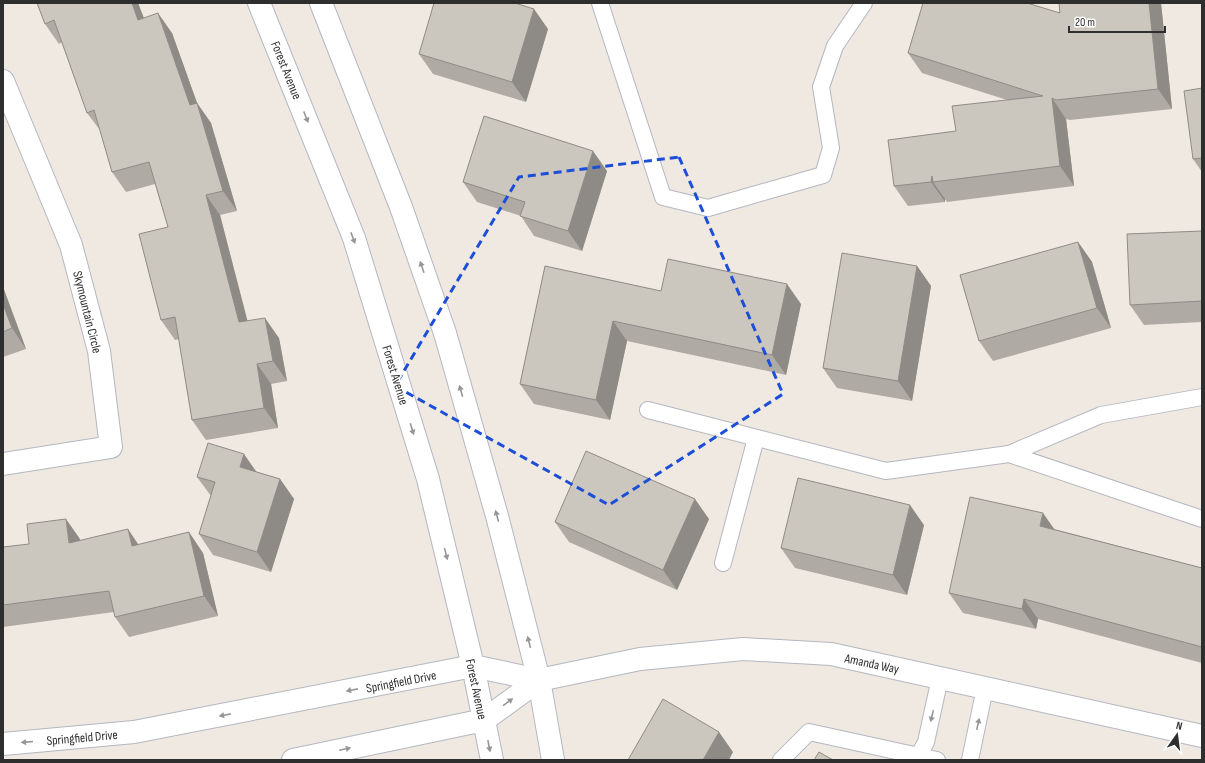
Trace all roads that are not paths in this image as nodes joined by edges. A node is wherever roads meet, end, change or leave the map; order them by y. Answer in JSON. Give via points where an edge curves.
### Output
{"nodes":[{"id":1,"x":259,"y":3,"type":"edge"},
{"id":2,"x":321,"y":3,"type":"edge"},
{"id":3,"x":600,"y":3,"type":"edge"},
{"id":4,"x":864,"y":3,"type":"edge"},
{"id":5,"x":3,"y":81,"type":"edge"},
{"id":6,"x":1202,"y":397,"type":"edge"},
{"id":7,"x":648,"y":410,"type":"dead end"},
{"id":8,"x":756,"y":438,"type":"junction"},
{"id":9,"x":1009,"y":454,"type":"junction"},
{"id":10,"x":3,"y":464,"type":"edge"},
{"id":11,"x":1202,"y":519,"type":"edge"},
{"id":12,"x":723,"y":563,"type":"dead end"},
{"id":13,"x":473,"y":666,"type":"junction"},
{"id":14,"x":940,"y":678,"type":"junction"},
{"id":15,"x":539,"y":680,"type":"junction"},
{"id":16,"x":985,"y":688,"type":"junction"},
{"id":17,"x":484,"y":720,"type":"junction"},
{"id":18,"x":1202,"y":736,"type":"edge"},
{"id":19,"x":3,"y":744,"type":"edge"},
{"id":20,"x":919,"y":755,"type":"junction"},
{"id":21,"x":293,"y":760,"type":"edge"},
{"id":22,"x":492,"y":760,"type":"edge"},
{"id":23,"x":553,"y":760,"type":"edge"},
{"id":24,"x":781,"y":760,"type":"edge"},
{"id":25,"x":937,"y":760,"type":"edge"},
{"id":26,"x":970,"y":760,"type":"edge"}],
"edges":[{"from":1,"to":13,"type":"street","name":"Forest Avenue","one_way":true,"via":[[354,238],[428,479]]},
{"from":15,"to":2,"type":"street","one_way":true,"via":[[497,516],[445,333],[401,207]]},
{"from":3,"to":4,"type":"lane","via":[[663,197],[708,208],[823,175],[831,148],[821,87],[835,46]]},
{"from":5,"to":10,"type":"street","name":"Skymountain Circle","via":[[71,245],[99,351],[111,447]]},
{"from":6,"to":9,"type":"lane","via":[[1100,416]]},
{"from":7,"to":8,"type":"lane"},
{"from":8,"to":9,"type":"lane","via":[[886,471]]},
{"from":8,"to":12,"type":"lane"},
{"from":9,"to":11,"type":"lane"},
{"from":13,"to":15,"type":"street","name":"Springfield Drive"},
{"from":13,"to":17,"type":"street","name":"Forest Avenue"},
{"from":13,"to":19,"type":"street","name":"Springfield Drive","one_way":true,"via":[[134,732]]},
{"from":14,"to":15,"type":"street","name":"Amanda Way","via":[[831,654],[743,649],[640,659]]},
{"from":14,"to":16,"type":"street","name":"Amanda Way"},
{"from":14,"to":20,"type":"lane","one_way":true,"via":[[926,742]]},
{"from":17,"to":15,"type":"street","one_way":true},
{"from":15,"to":23,"type":"street"},
{"from":16,"to":18,"type":"street","name":"Amanda Way"},
{"from":26,"to":16,"type":"lane","one_way":true},
{"from":21,"to":17,"type":"street","one_way":true},
{"from":17,"to":22,"type":"street","name":"Forest Avenue","one_way":true},
{"from":20,"to":24,"type":"lane","via":[[809,732]]},
{"from":20,"to":25,"type":"lane"}]}
